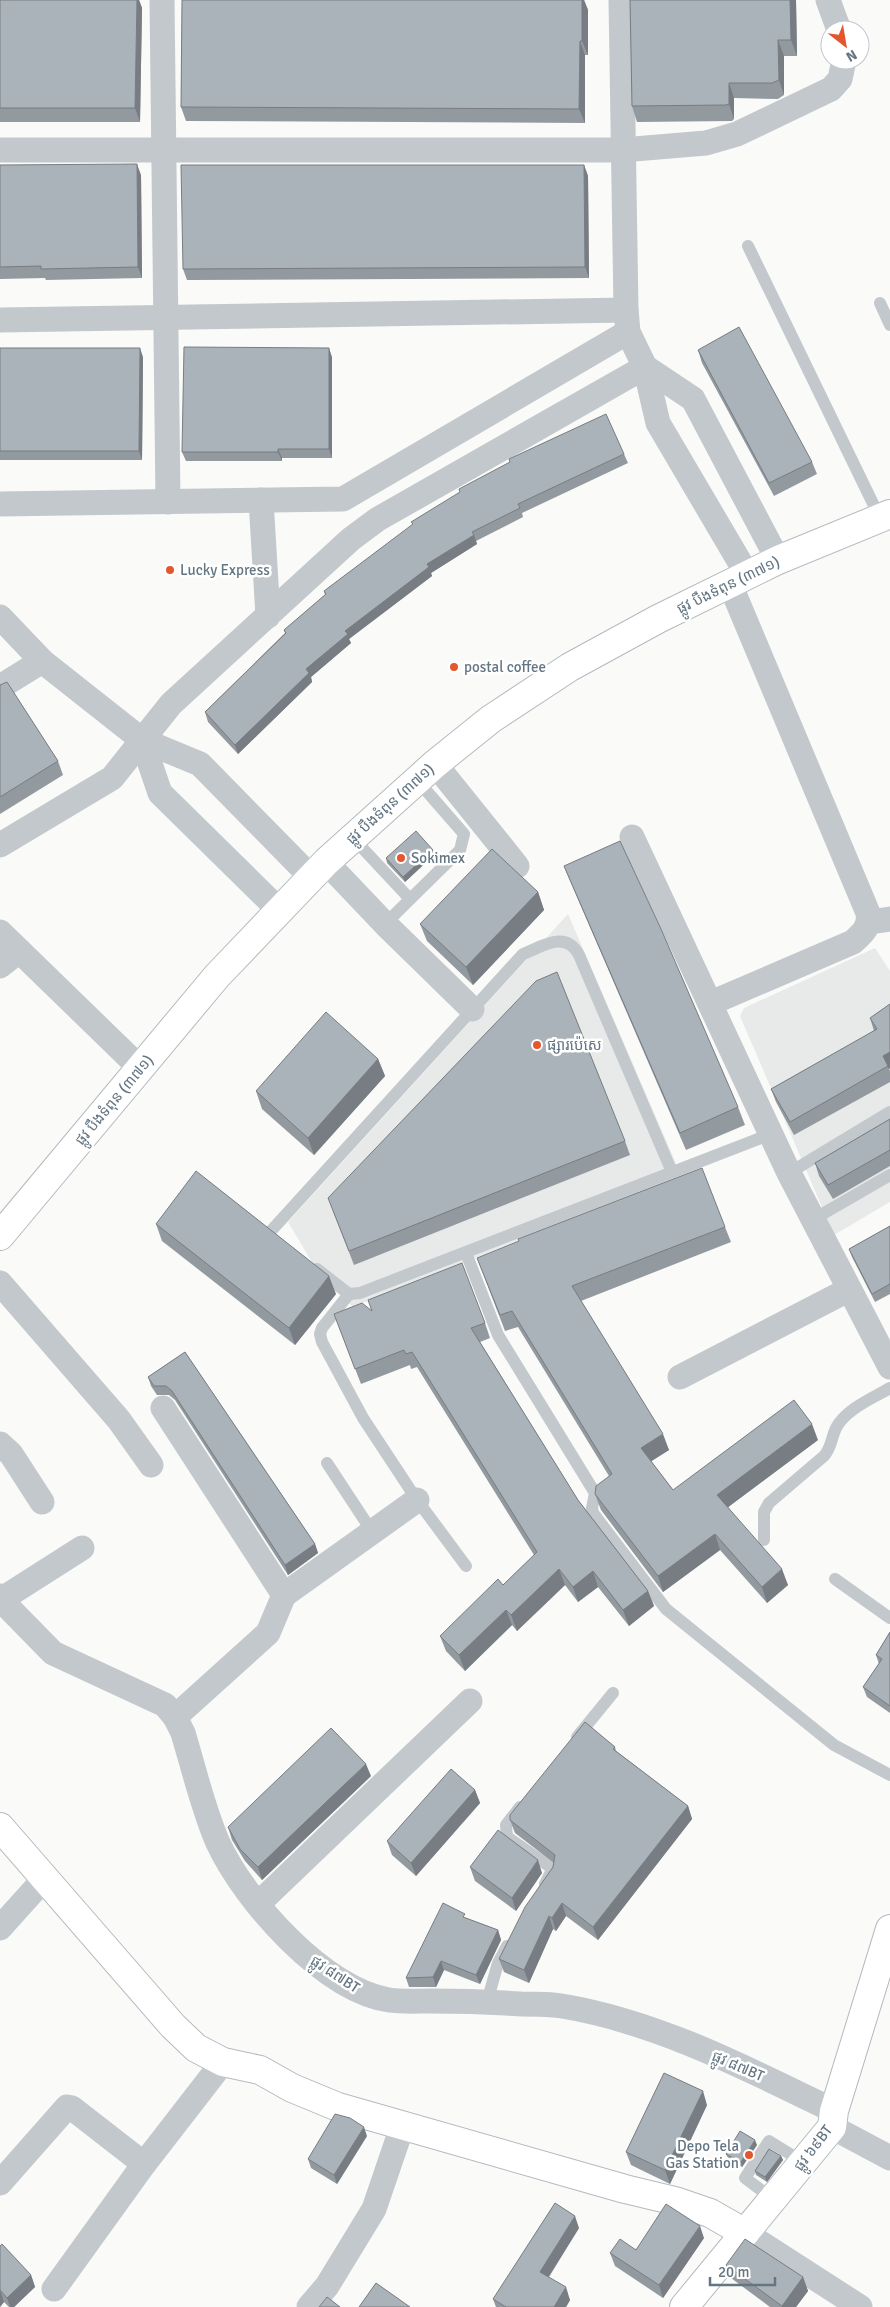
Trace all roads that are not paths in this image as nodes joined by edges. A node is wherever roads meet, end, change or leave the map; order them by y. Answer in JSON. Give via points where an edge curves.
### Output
{"nodes":[{"id":1,"x":162,"y":0,"type":"edge"},
{"id":2,"x":622,"y":0,"type":"edge"},
{"id":3,"x":828,"y":0,"type":"edge"},
{"id":4,"x":835,"y":20,"type":"edge"},
{"id":5,"x":842,"y":70,"type":"edge"},
{"id":6,"x":0,"y":150,"type":"edge"},
{"id":7,"x":164,"y":150,"type":"junction"},
{"id":8,"x":622,"y":150,"type":"junction"},
{"id":9,"x":748,"y":246,"type":"dead end"},
{"id":10,"x":880,"y":303,"type":"dead end"},
{"id":11,"x":166,"y":317,"type":"junction"},
{"id":12,"x":0,"y":320,"type":"edge"},
{"id":13,"x":627,"y":321,"type":"junction"},
{"id":14,"x":890,"y":325,"type":"edge"},
{"id":15,"x":645,"y":367,"type":"junction"},
{"id":16,"x":262,"y":500,"type":"junction"},
{"id":17,"x":168,"y":502,"type":"junction"},
{"id":18,"x":0,"y":504,"type":"edge"},
{"id":19,"x":885,"y":516,"type":"edge"},
{"id":20,"x":778,"y":560,"type":"junction"},
{"id":21,"x":739,"y":580,"type":"junction"},
{"id":22,"x":268,"y":616,"type":"junction"},
{"id":23,"x":0,"y":617,"type":"edge"},
{"id":24,"x":42,"y":662,"type":"junction"},
{"id":25,"x":0,"y":687,"type":"edge"},
{"id":26,"x":142,"y":740,"type":"junction"},
{"id":27,"x":426,"y":772,"type":"junction"},
{"id":28,"x":352,"y":837,"type":"junction"},
{"id":29,"x":632,"y":837,"type":"dead end"},
{"id":30,"x":0,"y":846,"type":"edge"},
{"id":31,"x":517,"y":866,"type":"dead end"},
{"id":32,"x":318,"y":870,"type":"junction"},
{"id":33,"x":410,"y":899,"type":"junction"},
{"id":34,"x":279,"y":910,"type":"junction"},
{"id":35,"x":880,"y":920,"type":"edge"},
{"id":36,"x":385,"y":924,"type":"junction"},
{"id":37,"x":0,"y":932,"type":"edge"},
{"id":38,"x":19,"y":951,"type":"junction"},
{"id":39,"x":0,"y":966,"type":"edge"},
{"id":40,"x":711,"y":1003,"type":"junction"},
{"id":41,"x":472,"y":1009,"type":"junction"},
{"id":42,"x":140,"y":1068,"type":"junction"},
{"id":43,"x":890,"y":1112,"type":"edge"},
{"id":44,"x":771,"y":1134,"type":"junction"},
{"id":45,"x":672,"y":1172,"type":"junction"},
{"id":46,"x":789,"y":1173,"type":"junction"},
{"id":47,"x":890,"y":1175,"type":"edge"},
{"id":48,"x":812,"y":1220,"type":"junction"},
{"id":49,"x":270,"y":1232,"type":"edge"},
{"id":50,"x":0,"y":1236,"type":"edge"},
{"id":51,"x":466,"y":1253,"type":"junction"},
{"id":52,"x":307,"y":1261,"type":"edge"},
{"id":53,"x":0,"y":1283,"type":"edge"},
{"id":54,"x":848,"y":1290,"type":"junction"},
{"id":55,"x":348,"y":1294,"type":"junction"},
{"id":56,"x":890,"y":1368,"type":"edge"},
{"id":57,"x":680,"y":1377,"type":"dead end"},
{"id":58,"x":890,"y":1388,"type":"edge"},
{"id":59,"x":163,"y":1408,"type":"dead end"},
{"id":60,"x":0,"y":1444,"type":"edge"},
{"id":61,"x":327,"y":1463,"type":"dead end"},
{"id":62,"x":151,"y":1465,"type":"dead end"},
{"id":63,"x":417,"y":1500,"type":"junction"},
{"id":64,"x":42,"y":1502,"type":"dead end"},
{"id":65,"x":373,"y":1532,"type":"junction"},
{"id":66,"x":764,"y":1540,"type":"dead end"},
{"id":67,"x":82,"y":1548,"type":"dead end"},
{"id":68,"x":466,"y":1566,"type":"dead end"},
{"id":69,"x":835,"y":1579,"type":"dead end"},
{"id":70,"x":284,"y":1595,"type":"junction"},
{"id":71,"x":1,"y":1598,"type":"edge"},
{"id":72,"x":890,"y":1618,"type":"edge"},
{"id":73,"x":613,"y":1693,"type":"dead end"},
{"id":74,"x":470,"y":1701,"type":"dead end"},
{"id":75,"x":175,"y":1717,"type":"junction"},
{"id":76,"x":569,"y":1747,"type":"edge"},
{"id":77,"x":890,"y":1775,"type":"edge"},
{"id":78,"x":531,"y":1794,"type":"edge"},
{"id":79,"x":0,"y":1827,"type":"edge"},
{"id":80,"x":45,"y":1878,"type":"junction"},
{"id":81,"x":537,"y":1896,"type":"edge"},
{"id":82,"x":258,"y":1904,"type":"junction"},
{"id":83,"x":0,"y":1928,"type":"edge"},
{"id":84,"x":890,"y":1929,"type":"edge"},
{"id":85,"x":514,"y":1932,"type":"edge"},
{"id":86,"x":486,"y":2002,"type":"junction"},
{"id":87,"x":222,"y":2062,"type":"junction"},
{"id":88,"x":833,"y":2119,"type":"junction"},
{"id":89,"x":402,"y":2127,"type":"junction"},
{"id":90,"x":890,"y":2158,"type":"edge"},
{"id":91,"x":803,"y":2162,"type":"junction"},
{"id":92,"x":144,"y":2164,"type":"junction"},
{"id":93,"x":0,"y":2183,"type":"edge"},
{"id":94,"x":773,"y":2199,"type":"junction"},
{"id":95,"x":745,"y":2233,"type":"junction"},
{"id":96,"x":54,"y":2289,"type":"dead end"},
{"id":97,"x":309,"y":2307,"type":"edge"},
{"id":98,"x":684,"y":2307,"type":"edge"},
{"id":99,"x":860,"y":2307,"type":"edge"}],
"edges":[{"from":1,"to":7,"type":"street"},
{"from":2,"to":8,"type":"street"},
{"from":3,"to":4,"type":"street"},
{"from":5,"to":8,"type":"street","via":[[840,80],[831,89],[737,134],[706,143]]},
{"from":6,"to":7,"type":"street"},
{"from":7,"to":8,"type":"street"},
{"from":7,"to":11,"type":"street"},
{"from":8,"to":13,"type":"street"},
{"from":9,"to":19,"type":"lane"},
{"from":10,"to":14,"type":"lane"},
{"from":11,"to":12,"type":"street"},
{"from":11,"to":13,"type":"street"},
{"from":11,"to":17,"type":"street"},
{"from":13,"to":15,"type":"street"},
{"from":13,"to":16,"type":"street","via":[[343,499]]},
{"from":15,"to":20,"type":"street","via":[[694,399]]},
{"from":15,"to":21,"type":"street","via":[[658,422]]},
{"from":15,"to":22,"type":"street","via":[[378,519],[351,539]]},
{"from":16,"to":17,"type":"street"},
{"from":16,"to":22,"type":"street"},
{"from":17,"to":18,"type":"street"},
{"from":19,"to":20,"type":"street","name":"ផ្លូវ បឹងទំពុន (៣៧១)"},
{"from":20,"to":21,"type":"street","name":"ផ្លូវ បឹងទំពុន (៣៧១)"},
{"from":21,"to":27,"type":"street","name":"ផ្លូវ បឹងទំពុន (៣៧១)","via":[[570,667],[491,719]]},
{"from":21,"to":35,"type":"street","via":[[868,913]]},
{"from":22,"to":26,"type":"street","via":[[171,704]]},
{"from":23,"to":24,"type":"street"},
{"from":24,"to":25,"type":"street"},
{"from":24,"to":26,"type":"street"},
{"from":26,"to":30,"type":"street","via":[[112,778]]},
{"from":26,"to":32,"type":"street","via":[[200,764]]},
{"from":26,"to":34,"type":"street","via":[[160,793]]},
{"from":27,"to":28,"type":"street","name":"ផ្លូវ បឹងទំពុន (៣៧១)"},
{"from":27,"to":31,"type":"street"},
{"from":27,"to":33,"type":"lane","via":[[464,834],[460,850]]},
{"from":28,"to":32,"type":"street","name":"ផ្លូវ បឹងទំពុន (៣៧១)"},
{"from":28,"to":33,"type":"lane"},
{"from":29,"to":40,"type":"street"},
{"from":32,"to":34,"type":"street","name":"ផ្លូវ បឹងទំពុន (៣៧១)"},
{"from":32,"to":36,"type":"street"},
{"from":33,"to":36,"type":"lane"},
{"from":34,"to":42,"type":"street","name":"ផ្លូវ បឹងទំពុន (៣៧១)","via":[[216,976]]},
{"from":35,"to":40,"type":"street","via":[[853,942]]},
{"from":36,"to":41,"type":"street"},
{"from":37,"to":38,"type":"street"},
{"from":38,"to":39,"type":"street"},
{"from":38,"to":42,"type":"street"},
{"from":40,"to":44,"type":"street"},
{"from":41,"to":45,"type":"lane","via":[[523,954],[558,941],[567,941],[574,946]]},
{"from":41,"to":49,"type":"lane"},
{"from":42,"to":50,"type":"street","name":"ផ្លូវ បឹងទំពុន (៣៧១)"},
{"from":43,"to":46,"type":"lane"},
{"from":44,"to":45,"type":"lane"},
{"from":44,"to":46,"type":"street"},
{"from":45,"to":51,"type":"lane"},
{"from":46,"to":48,"type":"street"},
{"from":47,"to":48,"type":"lane"},
{"from":48,"to":54,"type":"street"},
{"from":51,"to":55,"type":"lane","via":[[360,1293]]},
{"from":51,"to":77,"type":"lane","via":[[498,1335],[595,1493],[593,1513],[666,1609],[834,1745]]},
{"from":52,"to":55,"type":"lane"},
{"from":53,"to":62,"type":"street","via":[[119,1420]]},
{"from":54,"to":56,"type":"street"},
{"from":54,"to":57,"type":"street"},
{"from":55,"to":63,"type":"lane","via":[[322,1328],[322,1342],[363,1418]]},
{"from":58,"to":66,"type":"lane","via":[[845,1416],[836,1427],[830,1449],[824,1456],[769,1503],[764,1512]]},
{"from":59,"to":70,"type":"street"},
{"from":60,"to":64,"type":"street","via":[[11,1454]]},
{"from":61,"to":65,"type":"lane"},
{"from":63,"to":65,"type":"street"},
{"from":63,"to":68,"type":"lane"},
{"from":65,"to":70,"type":"street"},
{"from":67,"to":71,"type":"street"},
{"from":69,"to":72,"type":"lane"},
{"from":70,"to":75,"type":"street","via":[[268,1632]]},
{"from":71,"to":75,"type":"street","name":"ផ្លូវ ៨៧BT","via":[[52,1653],[165,1705]]},
{"from":73,"to":76,"type":"lane"},
{"from":74,"to":82,"type":"street"},
{"from":75,"to":82,"type":"street","name":"ផ្លូវ ៨៧BT","via":[[218,1842],[232,1870]]},
{"from":78,"to":81,"type":"lane","via":[[506,1825],[507,1838],[552,1870]]},
{"from":79,"to":80,"type":"street"},
{"from":80,"to":83,"type":"street"},
{"from":80,"to":87,"type":"street","via":[[173,2026],[196,2048]]},
{"from":82,"to":86,"type":"street","name":"ផ្លូវ ៨៧BT","via":[[320,1967],[353,1988],[390,2000]]},
{"from":84,"to":88,"type":"street","name":"ផ្លូវ ៦៩BT"},
{"from":85,"to":86,"type":"lane","via":[[498,1963]]},
{"from":86,"to":88,"type":"street","name":"ផ្លូវ ៨៧BT","via":[[561,2006],[642,2027],[744,2067]]},
{"from":87,"to":89,"type":"street","via":[[260,2070],[292,2088],[338,2107]]},
{"from":87,"to":92,"type":"street"},
{"from":88,"to":90,"type":"street","name":"ផ្លូវ ៨៧BT"},
{"from":88,"to":91,"type":"street","name":"ផ្លូវ ៦៩BT"},
{"from":89,"to":95,"type":"street","via":[[675,2200],[710,2213]]},
{"from":89,"to":97,"type":"street","via":[[374,2209],[326,2286]]},
{"from":91,"to":94,"type":"street","name":"ផ្លូវ ៦៩BT"},
{"from":91,"to":94,"type":"lane","via":[[769,2141],[745,2178]]},
{"from":92,"to":93,"type":"street","via":[[67,2107]]},
{"from":92,"to":96,"type":"street"},
{"from":94,"to":95,"type":"street","name":"ផ្លូវ ៦៩BT"},
{"from":95,"to":98,"type":"street","name":"ផ្លូវ ៦៩BT"},
{"from":95,"to":99,"type":"street"}]}
